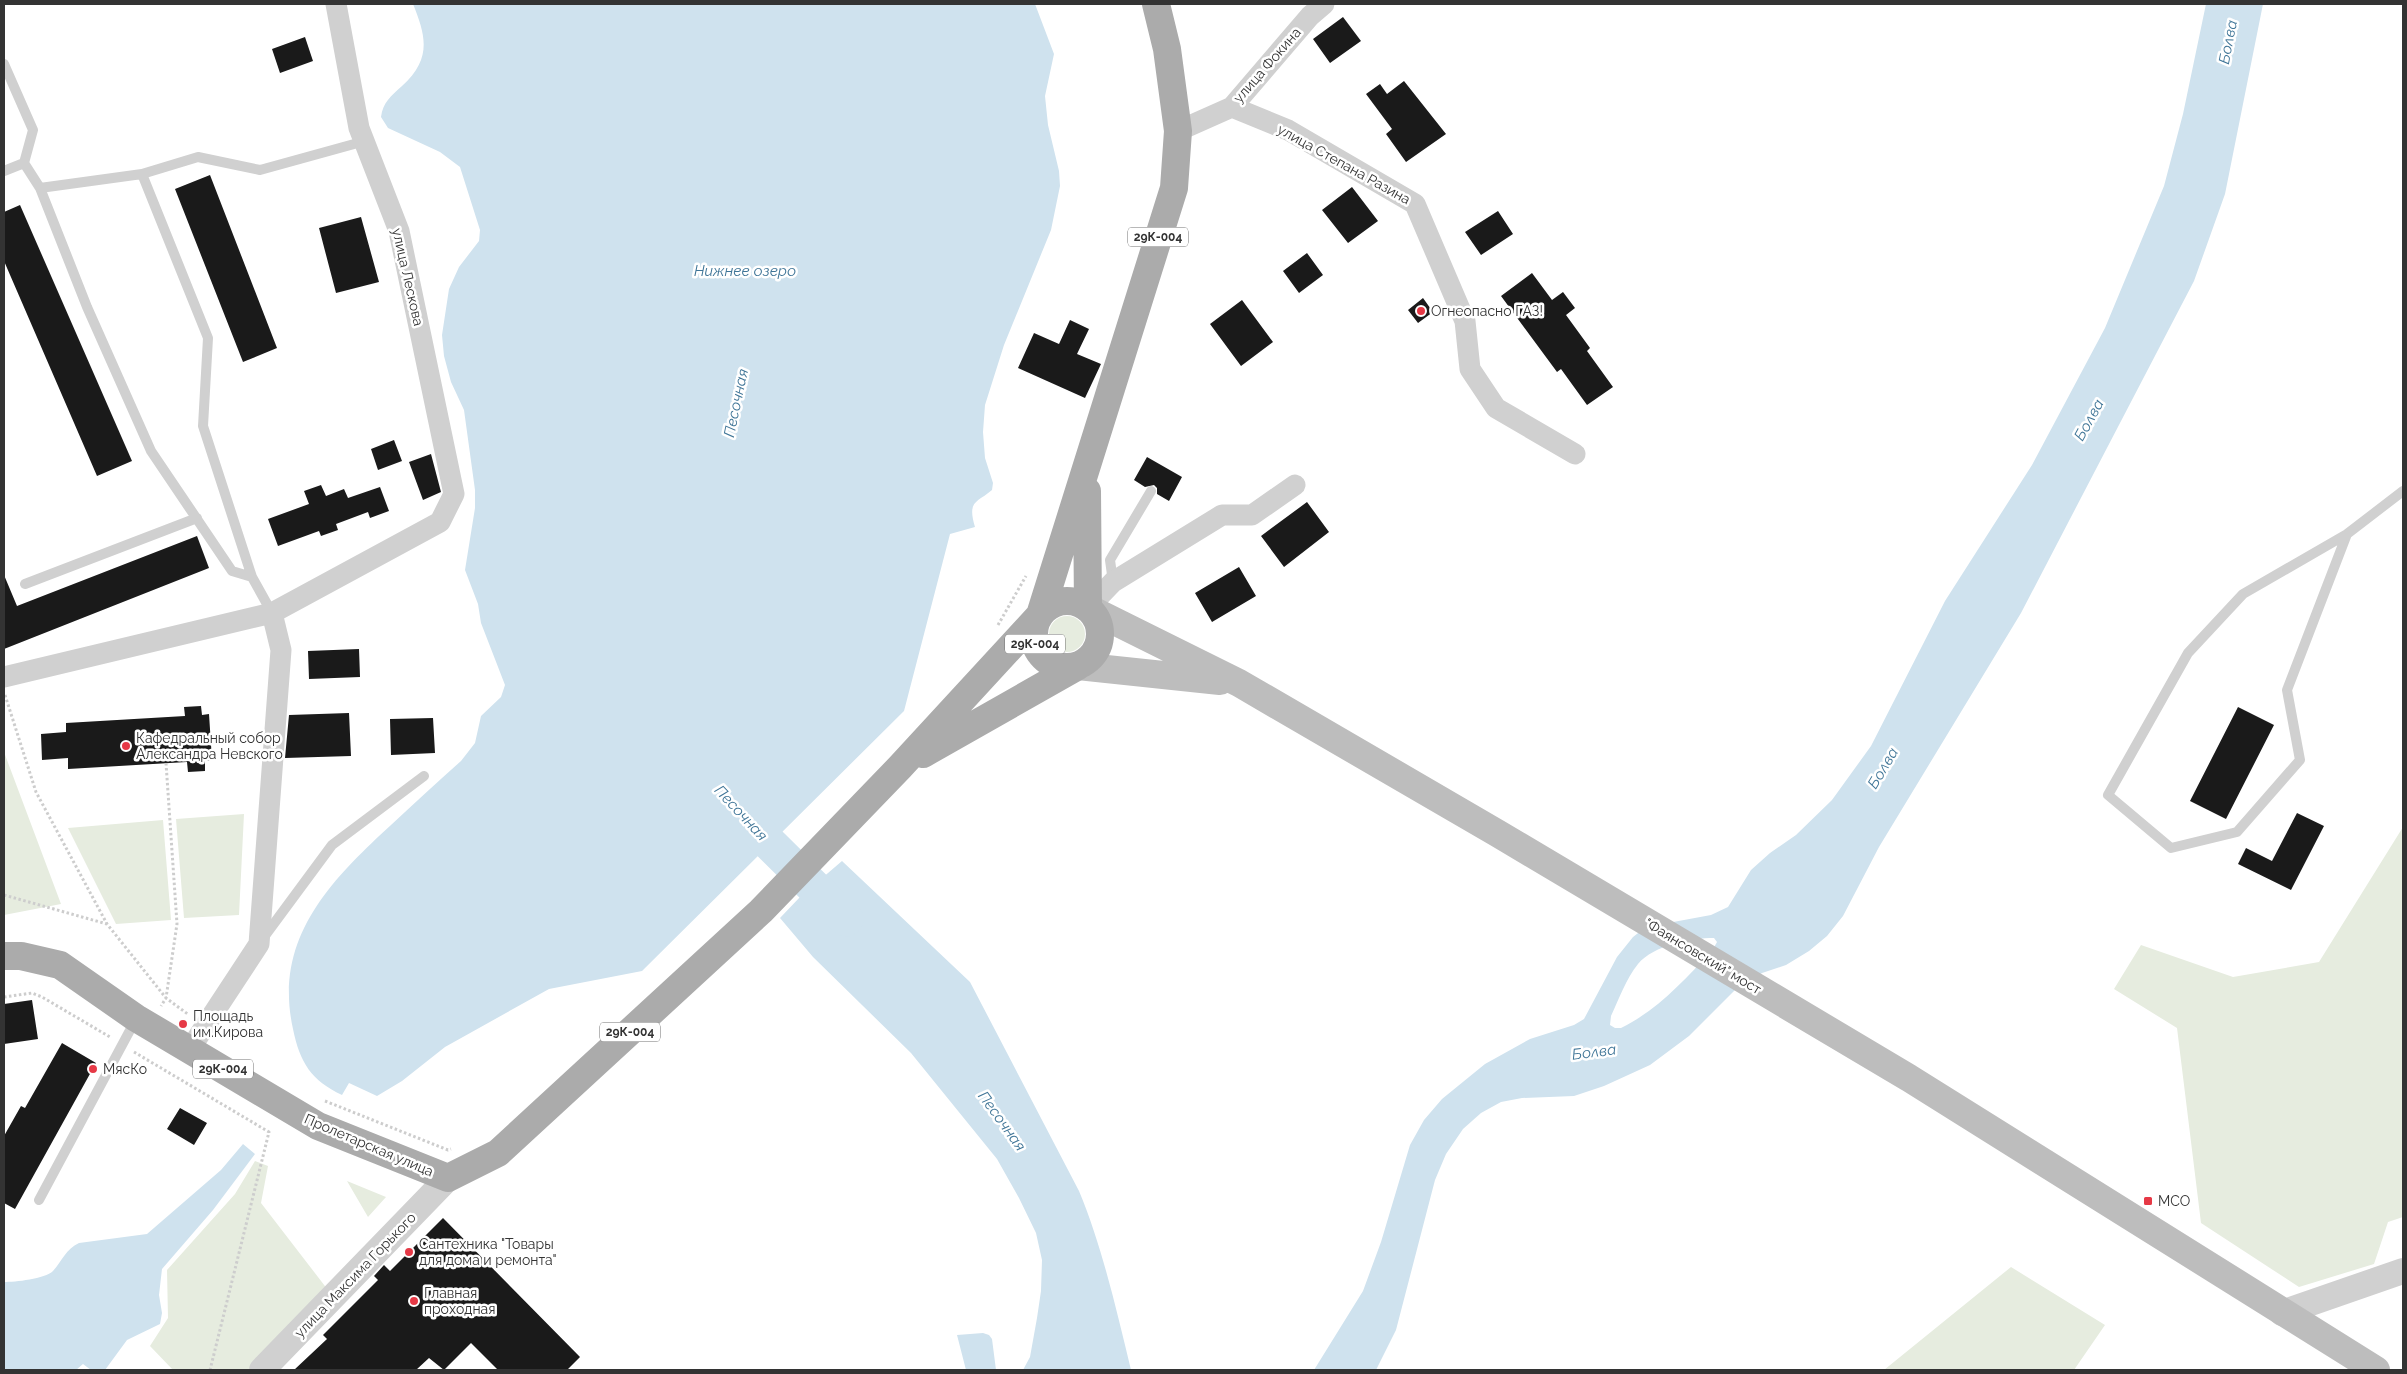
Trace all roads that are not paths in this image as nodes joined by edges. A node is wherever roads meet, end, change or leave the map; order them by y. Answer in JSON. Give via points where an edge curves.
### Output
{"nodes":[{"id":1,"x":336,"y":4,"type":"edge"},
{"id":2,"x":1156,"y":4,"type":"edge"},
{"id":3,"x":1324,"y":4,"type":"edge"},
{"id":4,"x":4,"y":64,"type":"edge"},
{"id":5,"x":1232,"y":107,"type":"junction"},
{"id":6,"x":1178,"y":130,"type":"junction"},
{"id":7,"x":364,"y":141,"type":"junction"},
{"id":8,"x":24,"y":163,"type":"junction"},
{"id":9,"x":4,"y":171,"type":"edge"},
{"id":10,"x":142,"y":174,"type":"junction"},
{"id":11,"x":40,"y":188,"type":"junction"},
{"id":12,"x":1575,"y":454,"type":"dead end"},
{"id":13,"x":1087,"y":464,"type":"junction"},
{"id":14,"x":1296,"y":485,"type":"dead end"},
{"id":15,"x":1151,"y":490,"type":"dead end"},
{"id":16,"x":2403,"y":492,"type":"edge"},
{"id":17,"x":197,"y":518,"type":"junction"},
{"id":18,"x":2347,"y":534,"type":"junction"},
{"id":19,"x":252,"y":577,"type":"junction"},
{"id":20,"x":1113,"y":582,"type":"junction"},
{"id":21,"x":25,"y":584,"type":"dead end"},
{"id":22,"x":1088,"y":608,"type":"junction"},
{"id":23,"x":272,"y":613,"type":"junction"},
{"id":24,"x":1040,"y":615,"type":"junction"},
{"id":25,"x":1078,"y":666,"type":"junction"},
{"id":26,"x":4,"y":677,"type":"edge"},
{"id":27,"x":1239,"y":683,"type":"junction"},
{"id":28,"x":900,"y":767,"type":"junction"},
{"id":29,"x":424,"y":776,"type":"dead end"},
{"id":30,"x":259,"y":944,"type":"junction"},
{"id":31,"x":4,"y":956,"type":"edge"},
{"id":32,"x":143,"y":1022,"type":"junction"},
{"id":33,"x":190,"y":1049,"type":"junction"},
{"id":34,"x":448,"y":1178,"type":"junction"},
{"id":35,"x":39,"y":1200,"type":"dead end"},
{"id":36,"x":2403,"y":1271,"type":"edge"},
{"id":37,"x":2282,"y":1313,"type":"junction"},
{"id":38,"x":262,"y":1370,"type":"edge"},
{"id":39,"x":2376,"y":1370,"type":"edge"}],
"edges":[{"from":1,"to":7,"type":"street","name":"улица Лескова"},
{"from":2,"to":6,"type":"main road","number":"29К-004","via":[[1167,49]]},
{"from":3,"to":5,"type":"street","name":"улица Фокина"},
{"from":4,"to":8,"type":"lane","via":[[33,130]]},
{"from":5,"to":6,"type":"street","name":"улица Фокина"},
{"from":5,"to":12,"type":"street","name":"улица Степана Разина","via":[[1288,130],[1415,204],[1465,321],[1470,369],[1496,408]]},
{"from":6,"to":13,"type":"main road","number":"29К-004","via":[[1174,188]]},
{"from":7,"to":10,"type":"lane","via":[[260,170],[198,157]]},
{"from":7,"to":23,"type":"street","name":"улица Лескова","via":[[399,231],[454,494],[440,522]]},
{"from":8,"to":9,"type":"lane"},
{"from":8,"to":11,"type":"lane"},
{"from":10,"to":11,"type":"lane"},
{"from":10,"to":19,"type":"lane","via":[[208,338],[203,426]]},
{"from":11,"to":17,"type":"lane","via":[[87,307],[151,451]]},
{"from":13,"to":22,"type":"main road","number":"29К-004"},
{"from":13,"to":24,"type":"main road"},
{"from":14,"to":20,"type":"street","via":[[1252,515],[1222,515]]},
{"from":15,"to":20,"type":"lane","via":[[1110,560]]},
{"from":16,"to":18,"type":"lane"},
{"from":17,"to":19,"type":"lane","via":[[232,571]]},
{"from":17,"to":21,"type":"lane"},
{"from":18,"to":18,"type":"lane","via":[[2287,690],[2300,760],[2236,832],[2171,848],[2108,795],[2183,661],[2243,594]]},
{"from":19,"to":23,"type":"lane"},
{"from":20,"to":22,"type":"street"},
{"from":22,"to":24,"type":"main road","number":"29К-004","via":[[1078,603],[1057,602]]},
{"from":22,"to":25,"type":"main road","number":"29К-004","via":[[1099,625],[1099,645],[1091,658]]},
{"from":22,"to":27,"type":"main road","name":"\"Фаянсовский\" мост"},
{"from":23,"to":26,"type":"street"},
{"from":23,"to":30,"type":"street","via":[[281,650]]},
{"from":24,"to":25,"type":"main road","number":"29К-004","via":[[1034,635],[1040,654],[1057,666]]},
{"from":24,"to":28,"type":"main road"},
{"from":25,"to":27,"type":"main road"},
{"from":25,"to":28,"type":"main road","number":"29К-004"},
{"from":27,"to":37,"type":"main road","name":"\"Фаянсовский\" мост","via":[[1909,1078]]},
{"from":28,"to":34,"type":"main road","number":"29К-004","via":[[761,911],[498,1153]]},
{"from":29,"to":30,"type":"lane","via":[[332,845]]},
{"from":30,"to":33,"type":"street"},
{"from":31,"to":32,"type":"main road","name":"Пролетарская улица","number":"29К-004","via":[[21,956],[60,966]]},
{"from":32,"to":33,"type":"main road","name":"Пролетарская улица","number":"29К-004"},
{"from":32,"to":35,"type":"lane","via":[[122,1045]]},
{"from":33,"to":34,"type":"main road","name":"Пролетарская улица","number":"29К-004","via":[[318,1126]]},
{"from":34,"to":38,"type":"street","name":"улица Максима Горького"},
{"from":36,"to":37,"type":"street"},
{"from":37,"to":39,"type":"main road","name":"\"Фаянсовский\" мост"}]}
